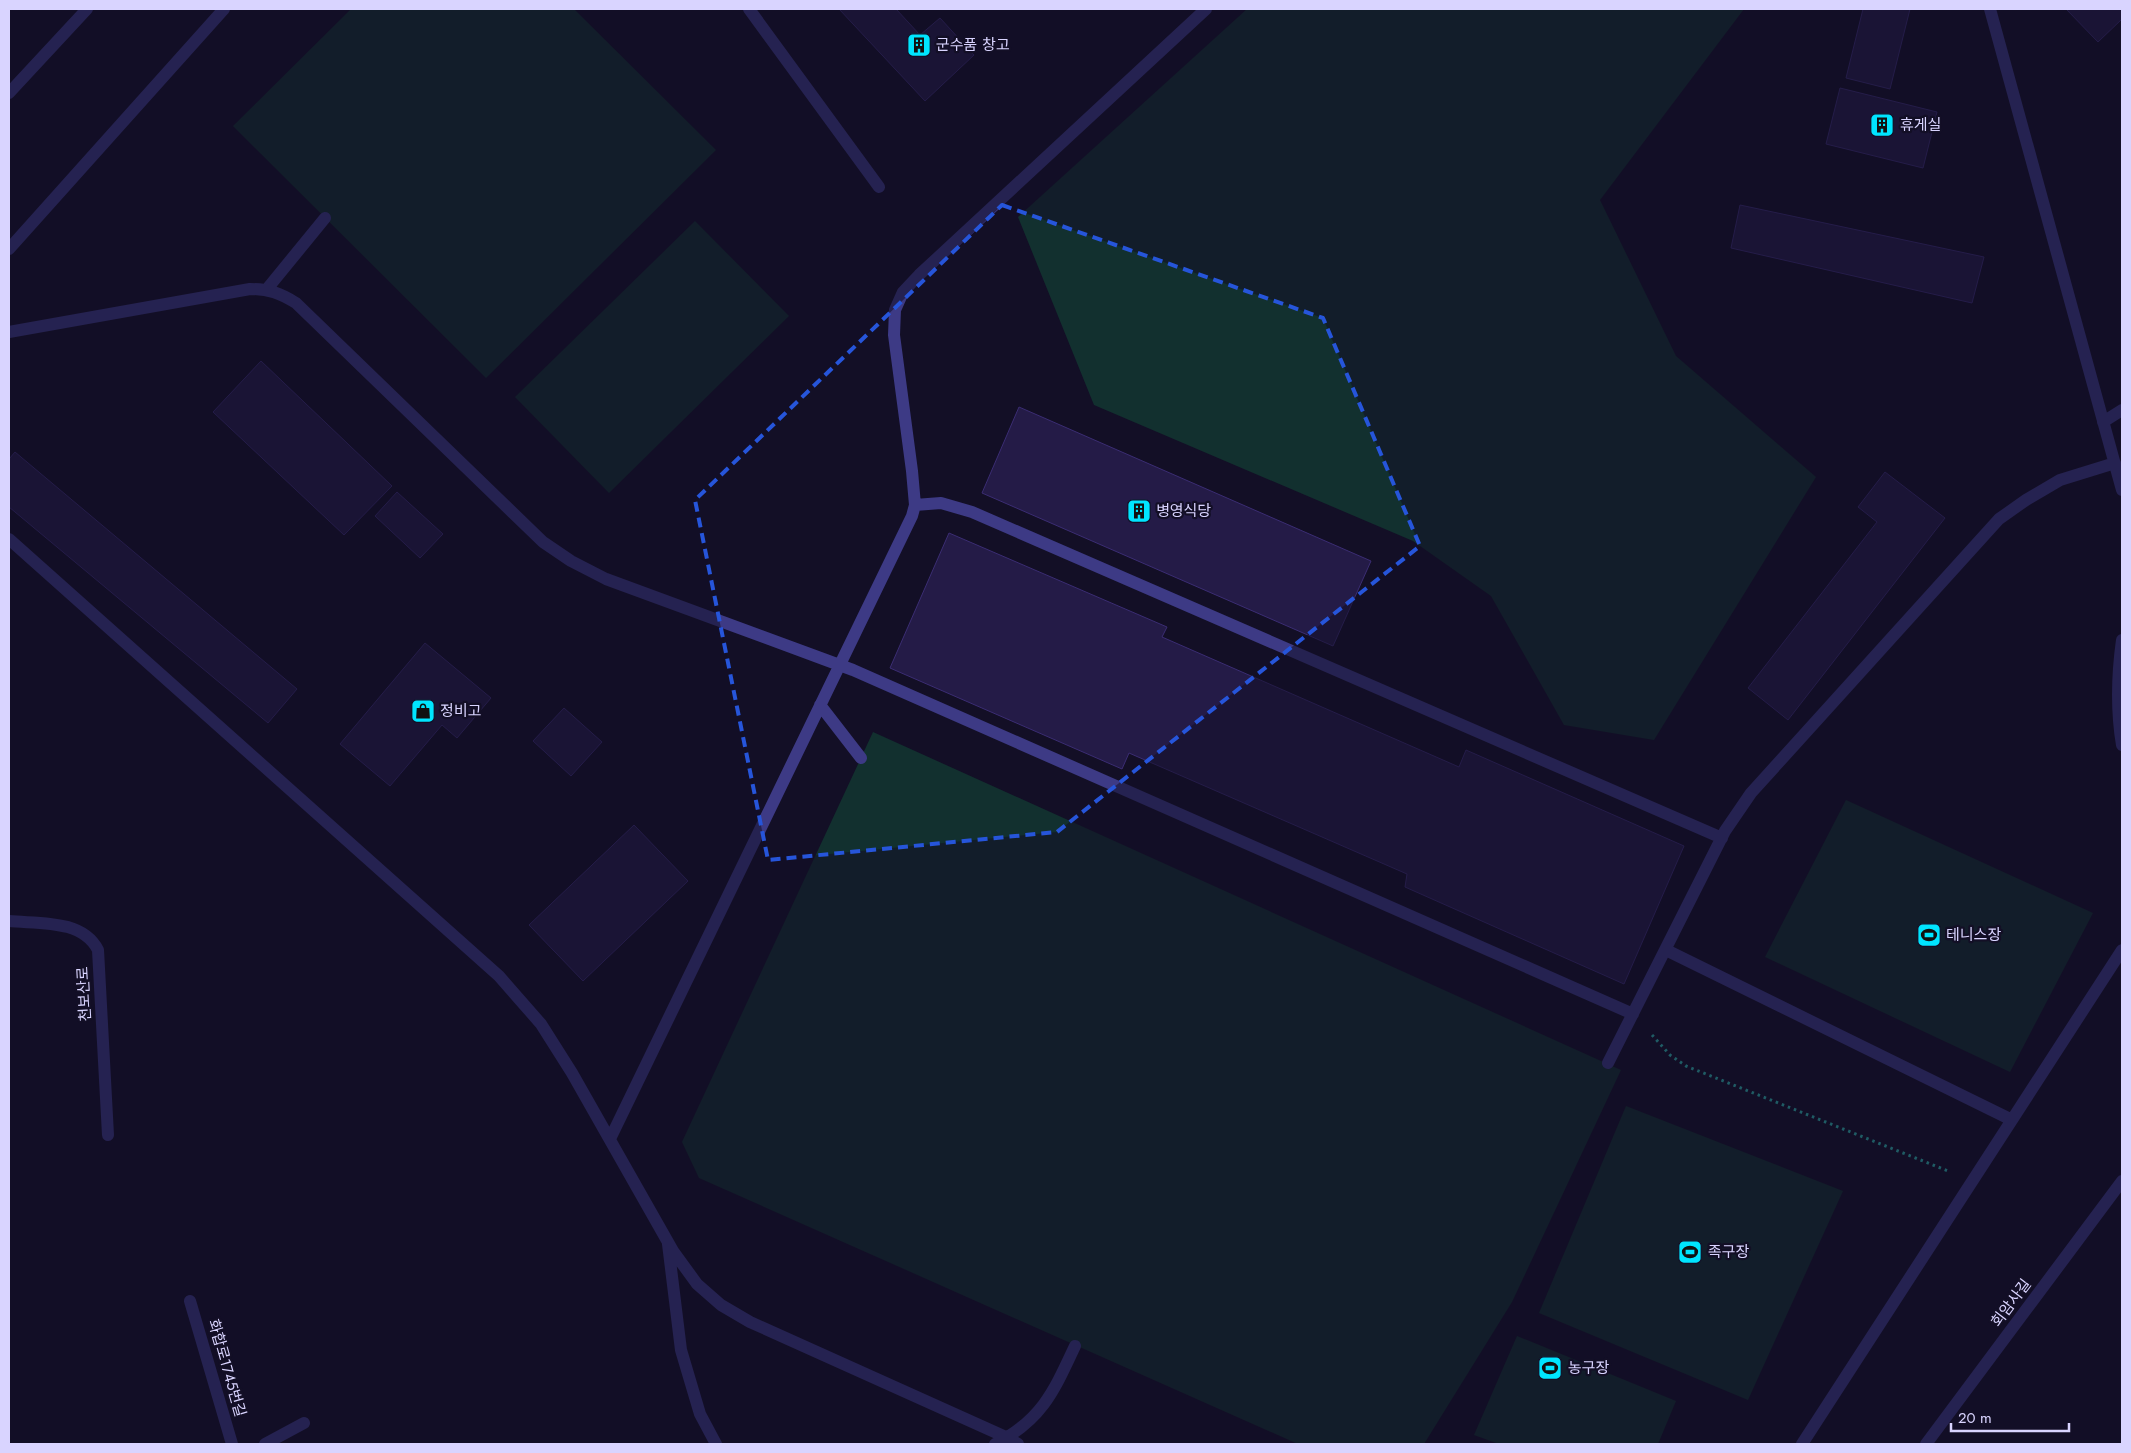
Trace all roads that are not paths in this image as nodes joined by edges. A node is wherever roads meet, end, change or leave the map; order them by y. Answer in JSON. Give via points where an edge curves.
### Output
{"nodes":[{"id":1,"x":86,"y":9,"type":"edge"},
{"id":2,"x":224,"y":9,"type":"edge"},
{"id":3,"x":749,"y":9,"type":"edge"},
{"id":4,"x":1206,"y":9,"type":"edge"},
{"id":5,"x":1990,"y":9,"type":"edge"},
{"id":6,"x":9,"y":92,"type":"edge"},
{"id":7,"x":879,"y":187,"type":"dead end"},
{"id":8,"x":324,"y":218,"type":"dead end"},
{"id":9,"x":9,"y":249,"type":"edge"},
{"id":10,"x":266,"y":289,"type":"junction"},
{"id":11,"x":9,"y":332,"type":"edge"},
{"id":12,"x":2122,"y":410,"type":"edge"},
{"id":13,"x":2104,"y":422,"type":"junction"},
{"id":14,"x":2115,"y":463,"type":"junction"},
{"id":15,"x":2122,"y":490,"type":"edge"},
{"id":16,"x":915,"y":505,"type":"junction"},
{"id":17,"x":9,"y":539,"type":"edge"},
{"id":18,"x":2122,"y":640,"type":"edge"},
{"id":19,"x":840,"y":665,"type":"junction"},
{"id":20,"x":820,"y":705,"type":"junction"},
{"id":21,"x":2122,"y":745,"type":"edge"},
{"id":22,"x":861,"y":758,"type":"dead end"},
{"id":23,"x":1722,"y":838,"type":"junction"},
{"id":24,"x":9,"y":921,"type":"edge"},
{"id":25,"x":1666,"y":950,"type":"junction"},
{"id":26,"x":2122,"y":950,"type":"edge"},
{"id":27,"x":1634,"y":1014,"type":"junction"},
{"id":28,"x":1608,"y":1063,"type":"dead end"},
{"id":29,"x":2012,"y":1120,"type":"junction"},
{"id":30,"x":108,"y":1135,"type":"dead end"},
{"id":31,"x":610,"y":1139,"type":"junction"},
{"id":32,"x":2122,"y":1181,"type":"edge"},
{"id":33,"x":667,"y":1240,"type":"junction"},
{"id":34,"x":190,"y":1301,"type":"dead end"},
{"id":35,"x":1075,"y":1346,"type":"dead end"},
{"id":36,"x":304,"y":1423,"type":"dead end"},
{"id":37,"x":1013,"y":1441,"type":"edge"},
{"id":38,"x":232,"y":1444,"type":"edge"},
{"id":39,"x":265,"y":1444,"type":"edge"},
{"id":40,"x":716,"y":1444,"type":"edge"},
{"id":41,"x":995,"y":1444,"type":"edge"},
{"id":42,"x":1802,"y":1444,"type":"edge"},
{"id":43,"x":1926,"y":1444,"type":"edge"}],
"edges":[{"from":1,"to":6,"type":"lane"},
{"from":2,"to":9,"type":"lane"},
{"from":3,"to":7,"type":"lane"},
{"from":4,"to":16,"type":"lane","via":[[903,292],[894,310],[894,335]]},
{"from":5,"to":13,"type":"lane"},
{"from":8,"to":10,"type":"lane"},
{"from":10,"to":11,"type":"lane","via":[[250,289]]},
{"from":10,"to":19,"type":"lane","via":[[296,303],[543,542],[564,557],[606,579]]},
{"from":12,"to":13,"type":"lane"},
{"from":13,"to":14,"type":"lane"},
{"from":14,"to":15,"type":"lane"},
{"from":14,"to":23,"type":"lane","via":[[2060,480],[1999,519],[1751,793]]},
{"from":16,"to":19,"type":"lane"},
{"from":16,"to":23,"type":"lane","via":[[941,503],[972,512]]},
{"from":17,"to":31,"type":"lane","via":[[499,976],[541,1024]]},
{"from":18,"to":21,"type":"lane","via":[[2117,716]]},
{"from":19,"to":20,"type":"lane"},
{"from":19,"to":27,"type":"lane"},
{"from":20,"to":22,"type":"lane"},
{"from":20,"to":31,"type":"lane"},
{"from":23,"to":25,"type":"lane"},
{"from":24,"to":30,"type":"lane","name":"천보산로","via":[[66,926],[94,941],[98,950]]},
{"from":25,"to":27,"type":"lane"},
{"from":25,"to":29,"type":"lane"},
{"from":26,"to":29,"type":"lane"},
{"from":27,"to":28,"type":"lane"},
{"from":29,"to":42,"type":"lane"},
{"from":31,"to":33,"type":"lane"},
{"from":32,"to":43,"type":"lane","name":"회암사길"},
{"from":33,"to":37,"type":"lane","via":[[697,1284],[750,1322]]},
{"from":33,"to":40,"type":"lane","via":[[681,1350],[700,1414]]},
{"from":34,"to":38,"type":"lane","name":"화합로1745번길"},
{"from":35,"to":37,"type":"lane","via":[[1054,1391]]},
{"from":36,"to":39,"type":"lane"},
{"from":37,"to":41,"type":"lane"}]}
